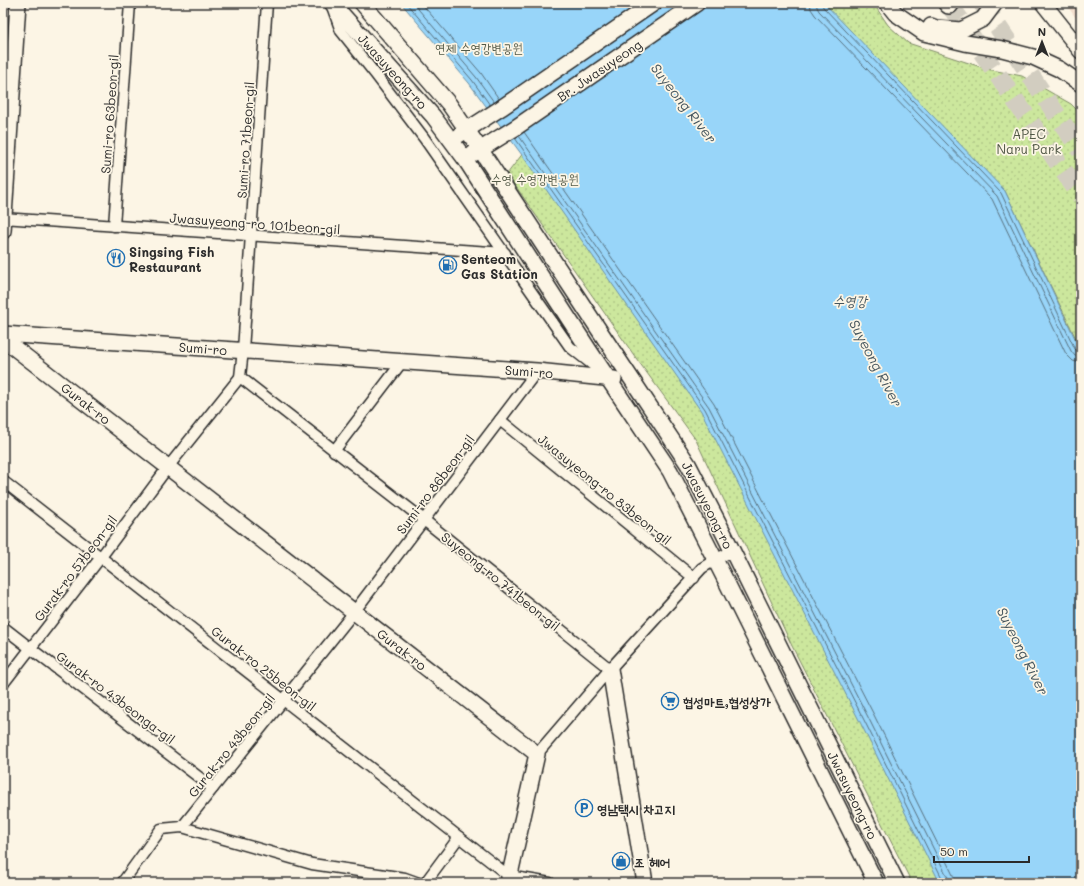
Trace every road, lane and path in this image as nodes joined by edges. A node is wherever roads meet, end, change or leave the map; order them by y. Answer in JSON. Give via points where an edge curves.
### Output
{"nodes":[{"id":1,"x":18,"y":3,"type":"edge"},
{"id":2,"x":130,"y":3,"type":"edge"},
{"id":3,"x":267,"y":3,"type":"edge"},
{"id":4,"x":331,"y":3,"type":"edge"},
{"id":5,"x":362,"y":3,"type":"edge"},
{"id":6,"x":654,"y":3,"type":"edge"},
{"id":7,"x":697,"y":3,"type":"edge"},
{"id":8,"x":995,"y":3,"type":"edge"},
{"id":9,"x":1042,"y":3,"type":"edge"},
{"id":10,"x":891,"y":8,"type":"edge"},
{"id":11,"x":1081,"y":51,"type":"edge"},
{"id":12,"x":1081,"y":84,"type":"edge"},
{"id":13,"x":467,"y":130,"type":"junction"},
{"id":14,"x":451,"y":140,"type":"junction"},
{"id":15,"x":480,"y":150,"type":"junction"},
{"id":16,"x":465,"y":159,"type":"junction"},
{"id":17,"x":3,"y":222,"type":"edge"},
{"id":18,"x":114,"y":226,"type":"junction"},
{"id":19,"x":251,"y":235,"type":"junction"},
{"id":20,"x":505,"y":253,"type":"junction"},
{"id":21,"x":3,"y":334,"type":"edge"},
{"id":22,"x":3,"y":338,"type":"edge"},
{"id":23,"x":243,"y":350,"type":"junction"},
{"id":24,"x":402,"y":362,"type":"junction"},
{"id":25,"x":537,"y":371,"type":"junction"},
{"id":26,"x":240,"y":377,"type":"junction"},
{"id":27,"x":609,"y":379,"type":"junction"},
{"id":28,"x":632,"y":380,"type":"junction"},
{"id":29,"x":500,"y":420,"type":"junction"},
{"id":30,"x":334,"y":451,"type":"junction"},
{"id":31,"x":168,"y":467,"type":"junction"},
{"id":32,"x":3,"y":481,"type":"edge"},
{"id":33,"x":424,"y":520,"type":"junction"},
{"id":34,"x":732,"y":551,"type":"junction"},
{"id":35,"x":101,"y":557,"type":"junction"},
{"id":36,"x":714,"y":560,"type":"junction"},
{"id":37,"x":694,"y":578,"type":"junction"},
{"id":38,"x":354,"y":612,"type":"junction"},
{"id":39,"x":3,"y":627,"type":"edge"},
{"id":40,"x":30,"y":648,"type":"junction"},
{"id":41,"x":610,"y":669,"type":"junction"},
{"id":42,"x":3,"y":684,"type":"edge"},
{"id":43,"x":284,"y":700,"type":"junction"},
{"id":44,"x":537,"y":754,"type":"junction"},
{"id":45,"x":213,"y":788,"type":"junction"},
{"id":46,"x":182,"y":827,"type":"junction"},
{"id":47,"x":459,"y":837,"type":"junction"},
{"id":48,"x":508,"y":879,"type":"edge"},
{"id":49,"x":122,"y":883,"type":"edge"},
{"id":50,"x":419,"y":883,"type":"edge"},
{"id":51,"x":425,"y":883,"type":"edge"},
{"id":52,"x":550,"y":883,"type":"edge"},
{"id":53,"x":645,"y":883,"type":"edge"},
{"id":54,"x":876,"y":883,"type":"edge"},
{"id":55,"x":897,"y":883,"type":"edge"}],
"edges":[{"from":1,"to":17,"type":"main road"},
{"from":2,"to":18,"type":"street","name":"Sumi-ro 63beon-gil"},
{"from":3,"to":19,"type":"street","name":"Sumi-ro 71beon-gil"},
{"from":4,"to":14,"type":"main road","name":"Jwasuyeong-ro","via":[[433,116]]},
{"from":4,"to":20,"type":"street","via":[[342,31],[424,138]]},
{"from":5,"to":13,"type":"main road","name":"Jwasuyeong-ro","via":[[449,104]]},
{"from":6,"to":13,"type":"main road","name":"Br. Jwasuyeong"},
{"from":7,"to":15,"type":"main road","name":"Br. Jwasuyeong"},
{"from":8,"to":10,"type":"main road","via":[[983,19],[961,30],[936,28]]},
{"from":9,"to":11,"type":"main road"},
{"from":10,"to":12,"type":"main road","via":[[924,33],[1033,57],[1059,69]]},
{"from":13,"to":14,"type":"main road"},
{"from":13,"to":15,"type":"main road","name":"Jwasuyeong-ro"},
{"from":14,"to":16,"type":"main road","name":"Jwasuyeong-ro"},
{"from":15,"to":16,"type":"main road"},
{"from":15,"to":28,"type":"main road","name":"Jwasuyeong-ro"},
{"from":16,"to":27,"type":"main road","name":"Jwasuyeong-ro"},
{"from":17,"to":18,"type":"street","name":"Jwasuyeong-ro 101beon-gil"},
{"from":18,"to":19,"type":"street","name":"Jwasuyeong-ro 101beon-gil"},
{"from":19,"to":20,"type":"street","name":"Jwasuyeong-ro 101beon-gil"},
{"from":19,"to":23,"type":"street","name":"Sumi-ro 71beon-gil"},
{"from":20,"to":27,"type":"street","via":[[570,347]]},
{"from":21,"to":23,"type":"main road","name":"Sumi-ro"},
{"from":22,"to":31,"type":"main road","name":"Gurak-ro"},
{"from":23,"to":24,"type":"main road","name":"Sumi-ro"},
{"from":23,"to":26,"type":"street"},
{"from":24,"to":25,"type":"main road","name":"Sumi-ro"},
{"from":24,"to":30,"type":"street"},
{"from":25,"to":27,"type":"main road","name":"Sumi-ro"},
{"from":25,"to":29,"type":"street","name":"Sumi-ro 86beon-gil"},
{"from":26,"to":30,"type":"street","name":"Suyeong-ro 741beon-gil"},
{"from":26,"to":31,"type":"street"},
{"from":27,"to":28,"type":"main road","name":"Sumi-ro"},
{"from":27,"to":36,"type":"main road","name":"Jwasuyeong-ro","via":[[670,471]]},
{"from":28,"to":34,"type":"main road","name":"Jwasuyeong-ro","via":[[688,464]]},
{"from":29,"to":33,"type":"street","name":"Sumi-ro 86beon-gil"},
{"from":29,"to":37,"type":"street","name":"Jwasuyeong-ro 83beon-gil"},
{"from":30,"to":33,"type":"street","name":"Suyeong-ro 741beon-gil"},
{"from":31,"to":35,"type":"street","name":"Gurak-ro 57beon-gil"},
{"from":31,"to":38,"type":"main road","name":"Gurak-ro"},
{"from":32,"to":35,"type":"street","name":"Gurak-ro 25beon-gil"},
{"from":33,"to":38,"type":"street","name":"Sumi-ro 86beon-gil"},
{"from":33,"to":41,"type":"street","name":"Suyeong-ro 741beon-gil"},
{"from":34,"to":36,"type":"street"},
{"from":34,"to":55,"type":"main road","name":"Jwasuyeong-ro"},
{"from":35,"to":40,"type":"street","name":"Gurak-ro 57beon-gil"},
{"from":35,"to":43,"type":"street","name":"Gurak-ro 25beon-gil"},
{"from":36,"to":37,"type":"street","via":[[702,568]]},
{"from":36,"to":54,"type":"main road","name":"Jwasuyeong-ro"},
{"from":37,"to":41,"type":"street"},
{"from":38,"to":43,"type":"street","name":"Gurak-ro 43beon-gil"},
{"from":38,"to":44,"type":"main road","name":"Gurak-ro"},
{"from":39,"to":40,"type":"street","name":"Gurak-ro 43beonga-gil"},
{"from":40,"to":42,"type":"street","name":"Gurak-ro 57beon-gil"},
{"from":40,"to":45,"type":"street","name":"Gurak-ro 43beonga-gil"},
{"from":41,"to":44,"type":"street"},
{"from":41,"to":53,"type":"main road"},
{"from":43,"to":45,"type":"street","name":"Gurak-ro 43beon-gil"},
{"from":43,"to":47,"type":"street","name":"Gurak-ro 25beon-gil"},
{"from":44,"to":48,"type":"main road"},
{"from":45,"to":46,"type":"street","name":"Gurak-ro 43beon-gil"},
{"from":46,"to":49,"type":"street","via":[[161,829]]},
{"from":46,"to":50,"type":"street","via":[[312,864],[405,878]]},
{"from":47,"to":48,"type":"street","name":"Gurak-ro 25beon-gil"},
{"from":47,"to":51,"type":"street"},
{"from":48,"to":52,"type":"street"}]}
